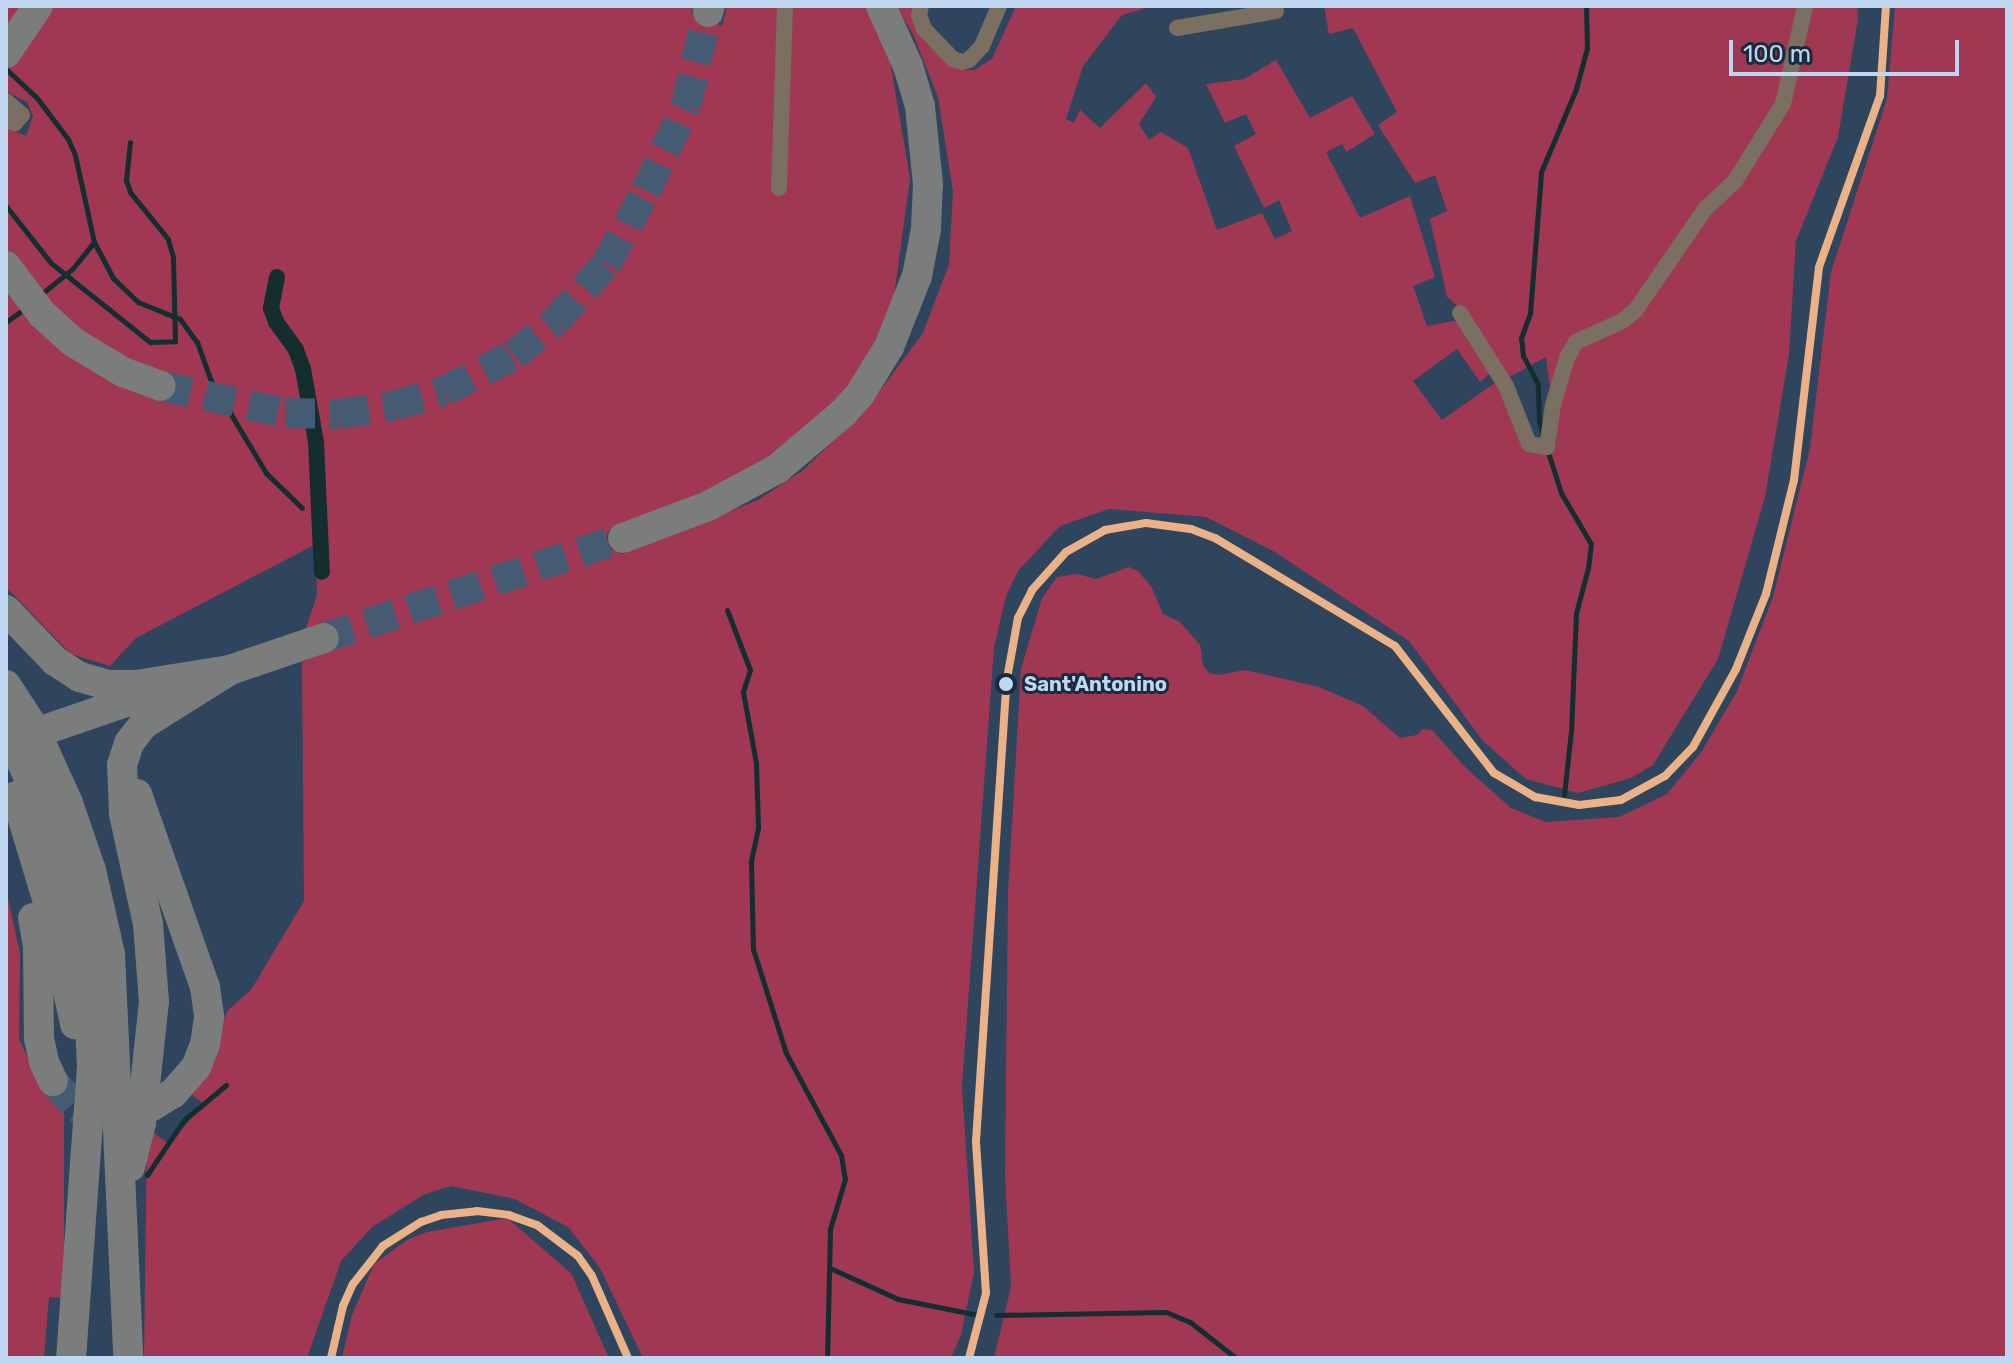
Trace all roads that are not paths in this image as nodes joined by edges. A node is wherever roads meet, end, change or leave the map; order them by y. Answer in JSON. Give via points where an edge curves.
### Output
{"nodes":[{"id":1,"x":38,"y":6,"type":"edge"},
{"id":2,"x":785,"y":6,"type":"edge"},
{"id":3,"x":921,"y":6,"type":"edge"},
{"id":4,"x":999,"y":6,"type":"edge"},
{"id":5,"x":1274,"y":6,"type":"edge"},
{"id":6,"x":1805,"y":6,"type":"edge"},
{"id":7,"x":885,"y":14,"type":"edge"},
{"id":8,"x":1177,"y":28,"type":"dead end"},
{"id":9,"x":6,"y":53,"type":"edge"},
{"id":10,"x":6,"y":101,"type":"edge"},
{"id":11,"x":6,"y":120,"type":"edge"},
{"id":12,"x":779,"y":188,"type":"dead end"},
{"id":13,"x":6,"y":266,"type":"edge"},
{"id":14,"x":1460,"y":313,"type":"dead end"},
{"id":15,"x":161,"y":386,"type":"tunnel mouth"},
{"id":16,"x":623,"y":538,"type":"tunnel mouth"},
{"id":17,"x":6,"y":610,"type":"edge"},
{"id":18,"x":324,"y":638,"type":"tunnel mouth"},
{"id":19,"x":6,"y":685,"type":"edge"},
{"id":20,"x":186,"y":689,"type":"junction"},
{"id":21,"x":6,"y":728,"type":"edge"},
{"id":22,"x":50,"y":728,"type":"dead end"},
{"id":23,"x":16,"y":796,"type":"dead end"},
{"id":24,"x":6,"y":832,"type":"edge"},
{"id":25,"x":53,"y":1081,"type":"tunnel mouth"},
{"id":26,"x":151,"y":1107,"type":"dead end"},
{"id":27,"x":121,"y":1204,"type":"junction"},
{"id":28,"x":77,"y":1282,"type":"junction"},
{"id":29,"x":71,"y":1358,"type":"edge"},
{"id":30,"x":128,"y":1358,"type":"edge"}],
"edges":[{"from":1,"to":9,"type":"highway"},
{"from":2,"to":12,"type":"street"},
{"from":3,"to":4,"type":"street","via":[[924,29],[962,62],[982,46]]},
{"from":5,"to":8,"type":"street","via":[[1276,11]]},
{"from":6,"to":14,"type":"street","via":[[1783,104],[1735,181],[1705,209],[1635,311],[1576,342],[1557,393],[1547,447],[1529,444],[1506,386]]},
{"from":7,"to":16,"type":"highway","via":[[920,106],[928,184],[917,276],[889,347],[843,413],[777,469],[708,506]]},
{"from":10,"to":11,"type":"street","via":[[22,115],[18,122]]},
{"from":13,"to":15,"type":"highway","via":[[42,314],[73,342],[123,372]]},
{"from":17,"to":20,"type":"highway","via":[[55,661],[93,682]]},
{"from":18,"to":20,"type":"highway"},
{"from":19,"to":27,"type":"highway","via":[[34,728],[68,803],[91,870],[110,954]]},
{"from":20,"to":22,"type":"highway"},
{"from":20,"to":26,"type":"highway","via":[[144,742],[136,787],[205,987],[209,1017],[196,1067],[173,1093]]},
{"from":20,"to":27,"type":"highway","via":[[136,733],[122,765],[124,814],[148,924],[154,1002],[141,1123]]},
{"from":21,"to":28,"type":"highway","via":[[57,844],[86,972],[92,1066]]},
{"from":23,"to":28,"type":"highway","via":[[51,912],[75,1021]]},
{"from":24,"to":25,"type":"highway","via":[[32,911],[38,947],[39,1038]]},
{"from":27,"to":30,"type":"highway"},
{"from":28,"to":29,"type":"highway"}]}
